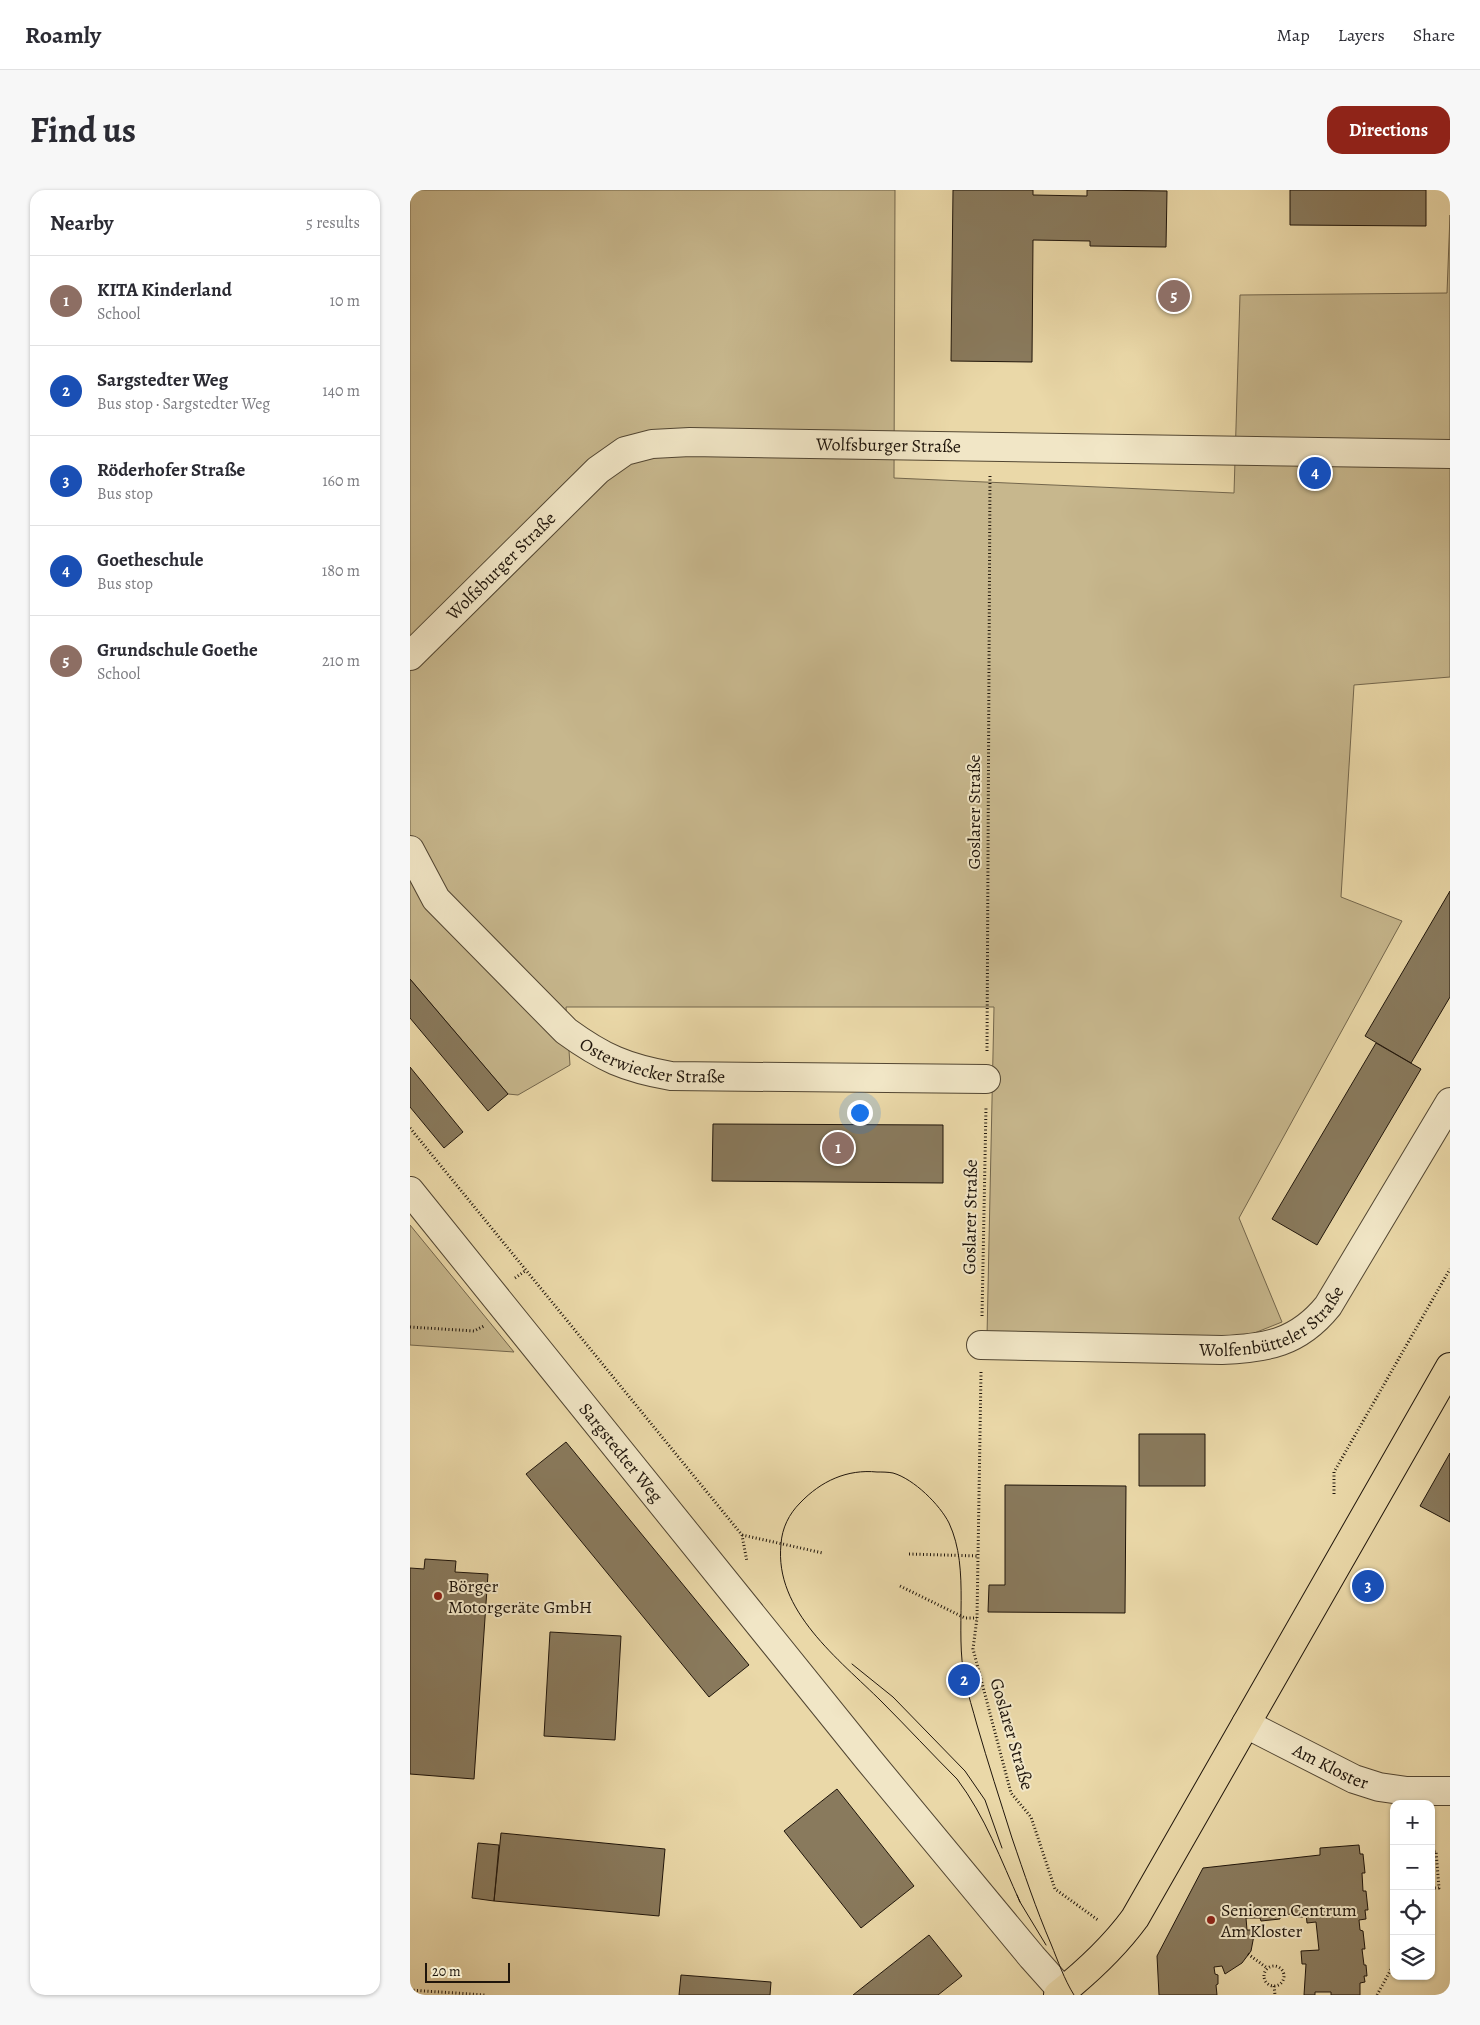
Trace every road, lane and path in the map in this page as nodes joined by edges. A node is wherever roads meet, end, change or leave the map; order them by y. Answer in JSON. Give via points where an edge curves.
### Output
{"nodes":[{"id":1,"x":991,"y":447,"type":"junction"},
{"id":2,"x":1450,"y":454,"type":"edge"},
{"id":3,"x":410,"y":656,"type":"edge"},
{"id":4,"x":410,"y":850,"type":"edge"},
{"id":5,"x":986,"y":1079,"type":"junction"},
{"id":6,"x":1450,"y":1102,"type":"edge"},
{"id":7,"x":410,"y":1128,"type":"edge"},
{"id":8,"x":410,"y":1191,"type":"edge"},
{"id":9,"x":1450,"y":1269,"type":"edge"},
{"id":10,"x":508,"y":1312,"type":"junction"},
{"id":11,"x":410,"y":1327,"type":"edge"},
{"id":12,"x":982,"y":1345,"type":"junction"},
{"id":13,"x":1450,"y":1367,"type":"edge"},
{"id":14,"x":1334,"y":1494,"type":"dead end"},
{"id":15,"x":742,"y":1535,"type":"junction"},
{"id":16,"x":823,"y":1553,"type":"dead end"},
{"id":17,"x":909,"y":1554,"type":"dead end"},
{"id":18,"x":978,"y":1556,"type":"junction"},
{"id":19,"x":900,"y":1586,"type":"dead end"},
{"id":20,"x":737,"y":1595,"type":"junction"},
{"id":21,"x":977,"y":1618,"type":"junction"},
{"id":22,"x":1246,"y":1724,"type":"junction"},
{"id":23,"x":1450,"y":1791,"type":"edge"},
{"id":24,"x":1435,"y":1851,"type":"edge"},
{"id":25,"x":1435,"y":1888,"type":"edge"},
{"id":26,"x":1121,"y":1937,"type":"junction"},
{"id":27,"x":1248,"y":1954,"type":"dead end"},
{"id":28,"x":1267,"y":1968,"type":"junction"},
{"id":29,"x":1390,"y":1971,"type":"edge"},
{"id":30,"x":1274,"y":1986,"type":"junction"},
{"id":31,"x":410,"y":1990,"type":"edge"},
{"id":32,"x":1062,"y":1994,"type":"edge"},
{"id":33,"x":485,"y":1995,"type":"edge"},
{"id":34,"x":1275,"y":1995,"type":"edge"},
{"id":35,"x":1377,"y":1995,"type":"edge"}],
"edges":[{"from":1,"to":2,"type":"street","name":"Wolfsburger Straße"},
{"from":1,"to":3,"type":"street","name":"Wolfsburger Straße","via":[[690,442],[652,444],[625,451],[598,470]]},
{"from":1,"to":5,"type":"path","name":"Goslarer Straße"},
{"from":4,"to":5,"type":"street","name":"Osterwiecker Straße","via":[[436,899],[566,1031],[613,1061],[641,1071],[671,1076]]},
{"from":5,"to":12,"type":"path","name":"Goslarer Straße"},
{"from":6,"to":12,"type":"street","name":"Wolfenbütteler Straße","via":[[1328,1306],[1315,1322],[1294,1336],[1252,1349],[1222,1350]]},
{"from":7,"to":15,"type":"path"},
{"from":8,"to":10,"type":"street","name":"Sargstedter Weg"},
{"from":9,"to":14,"type":"path","via":[[1334,1472]]},
{"from":10,"to":11,"type":"path","via":[[474,1332]]},
{"from":10,"to":20,"type":"street","name":"Sargstedter Weg"},
{"from":12,"to":18,"type":"path","name":"Goslarer Straße"},
{"from":13,"to":22,"type":"main road"},
{"from":15,"to":16,"type":"path"},
{"from":15,"to":20,"type":"path","via":[[748,1587]]},
{"from":17,"to":18,"type":"path"},
{"from":18,"to":21,"type":"path","name":"Goslarer Straße"},
{"from":19,"to":21,"type":"path","via":[[965,1618]]},
{"from":20,"to":32,"type":"street","name":"Sargstedter Weg"},
{"from":21,"to":26,"type":"path","name":"Goslarer Straße","via":[[973,1649],[1011,1793],[1031,1817],[1055,1889]]},
{"from":22,"to":23,"type":"street","name":"Am Kloster","via":[[1354,1779],[1379,1788]]},
{"from":22,"to":26,"type":"main road","via":[[1149,1895]]},
{"from":24,"to":25,"type":"path","via":[[1439,1888]]},
{"from":26,"to":32,"type":"main road"},
{"from":27,"to":28,"type":"path"},
{"from":28,"to":30,"type":"path","via":[[1265,1980]]},
{"from":28,"to":30,"type":"path","via":[[1280,1966],[1284,1972],[1284,1980]]},
{"from":29,"to":35,"type":"path"},
{"from":30,"to":34,"type":"path"},
{"from":31,"to":33,"type":"path"}]}
